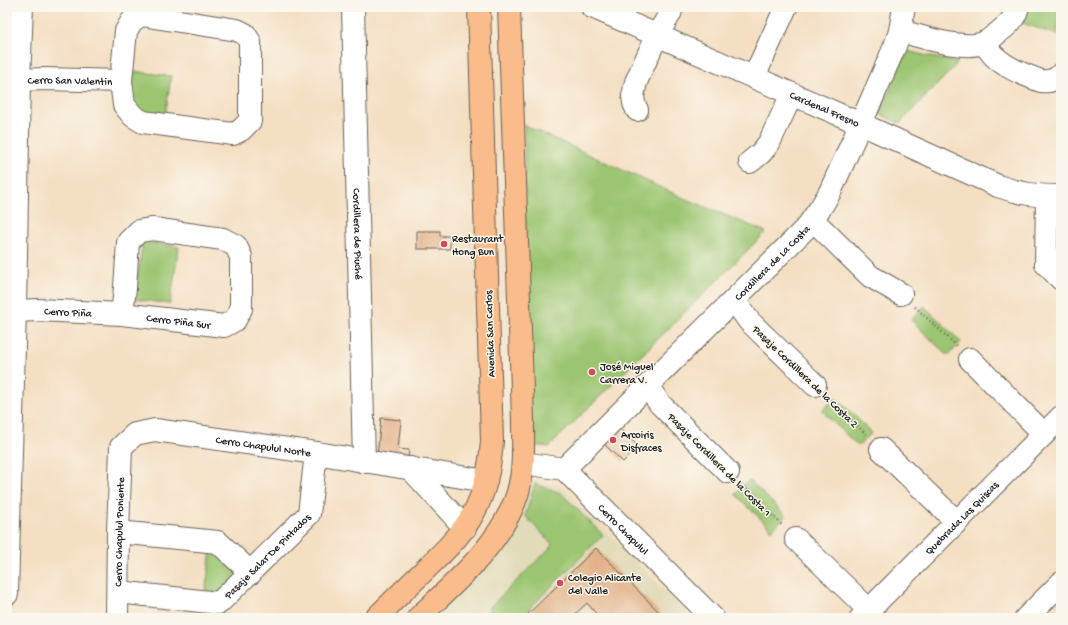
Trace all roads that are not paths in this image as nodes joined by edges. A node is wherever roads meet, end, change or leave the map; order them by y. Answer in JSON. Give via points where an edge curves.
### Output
{"nodes":[{"id":1,"x":22,"y":7,"type":"edge"},
{"id":2,"x":353,"y":7,"type":"edge"},
{"id":3,"x":479,"y":7,"type":"edge"},
{"id":4,"x":509,"y":7,"type":"edge"},
{"id":5,"x":592,"y":7,"type":"edge"},
{"id":6,"x":672,"y":7,"type":"edge"},
{"id":7,"x":786,"y":7,"type":"edge"},
{"id":8,"x":904,"y":7,"type":"edge"},
{"id":9,"x":1018,"y":7,"type":"edge"},
{"id":10,"x":900,"y":31,"type":"junction"},
{"id":11,"x":657,"y":35,"type":"junction"},
{"id":12,"x":984,"y":43,"type":"junction"},
{"id":13,"x":1061,"y":74,"type":"edge"},
{"id":14,"x":754,"y":77,"type":"junction"},
{"id":15,"x":19,"y":80,"type":"junction"},
{"id":16,"x":121,"y":81,"type":"junction"},
{"id":17,"x":792,"y":94,"type":"junction"},
{"id":18,"x":637,"y":110,"type":"dead end"},
{"id":19,"x":861,"y":124,"type":"junction"},
{"id":20,"x":750,"y":162,"type":"dead end"},
{"id":21,"x":1054,"y":196,"type":"edge"},
{"id":22,"x":813,"y":220,"type":"junction"},
{"id":23,"x":1061,"y":279,"type":"edge"},
{"id":24,"x":901,"y":294,"type":"road end"},
{"id":25,"x":734,"y":300,"type":"junction"},
{"id":26,"x":14,"y":310,"type":"junction"},
{"id":27,"x":122,"y":314,"type":"junction"},
{"id":28,"x":970,"y":359,"type":"road end"},
{"id":29,"x":815,"y":385,"type":"road end"},
{"id":30,"x":647,"y":386,"type":"junction"},
{"id":31,"x":1061,"y":417,"type":"edge"},
{"id":32,"x":1044,"y":434,"type":"junction"},
{"id":33,"x":121,"y":447,"type":"joint"},
{"id":34,"x":881,"y":450,"type":"road end"},
{"id":35,"x":316,"y":453,"type":"junction"},
{"id":36,"x":364,"y":462,"type":"junction"},
{"id":37,"x":523,"y":463,"type":"junction"},
{"id":38,"x":410,"y":468,"type":"junction"},
{"id":39,"x":564,"y":469,"type":"junction"},
{"id":40,"x":728,"y":472,"type":"road end"},
{"id":41,"x":486,"y":481,"type":"junction"},
{"id":42,"x":957,"y":522,"type":"junction"},
{"id":43,"x":465,"y":528,"type":"junction"},
{"id":44,"x":118,"y":532,"type":"junction"},
{"id":45,"x":796,"y":539,"type":"road end"},
{"id":46,"x":251,"y":573,"type":"junction"},
{"id":47,"x":1061,"y":583,"type":"edge"},
{"id":48,"x":118,"y":592,"type":"junction"},
{"id":49,"x":7,"y":594,"type":"edge"},
{"id":50,"x":865,"y":614,"type":"edge"},
{"id":51,"x":117,"y":618,"type":"edge"},
{"id":52,"x":376,"y":618,"type":"edge"},
{"id":53,"x":418,"y":618,"type":"edge"},
{"id":54,"x":713,"y":618,"type":"edge"},
{"id":55,"x":1026,"y":618,"type":"edge"}],
"edges":[{"from":1,"to":15,"type":"street"},
{"from":2,"to":36,"type":"street","name":"Cordillera de Piuché"},
{"from":3,"to":41,"type":"main road","name":"Avenida San Carlos","via":[[492,441]]},
{"from":4,"to":37,"type":"main road"},
{"from":5,"to":11,"type":"street","name":"Cardenal Fresno"},
{"from":6,"to":11,"type":"street"},
{"from":7,"to":14,"type":"street"},
{"from":8,"to":10,"type":"street","name":"Cordillera de La Costa"},
{"from":9,"to":12,"type":"street","via":[[1012,20]]},
{"from":10,"to":12,"type":"street","via":[[945,43]]},
{"from":10,"to":19,"type":"street","name":"Cordillera de La Costa"},
{"from":11,"to":14,"type":"street","name":"Cardenal Fresno"},
{"from":11,"to":18,"type":"street","via":[[634,89]]},
{"from":12,"to":13,"type":"street","via":[[999,60],[1018,72],[1045,82],[1054,80]]},
{"from":14,"to":17,"type":"street","name":"Cardenal Fresno"},
{"from":15,"to":16,"type":"street","name":"Cerro San Valentin"},
{"from":15,"to":26,"type":"street"},
{"from":16,"to":16,"type":"street","via":[[126,31],[132,21],[141,15],[237,30],[245,34],[250,42],[250,121],[233,134],[144,122],[133,116],[124,105]]},
{"from":17,"to":19,"type":"street","name":"Cardenal Fresno"},
{"from":17,"to":20,"type":"street","via":[[769,143]]},
{"from":19,"to":21,"type":"street","name":"Cardenal Fresno","via":[[1004,188],[1023,194]]},
{"from":19,"to":22,"type":"street","name":"Cordillera de La Costa","via":[[830,192]]},
{"from":21,"to":23,"type":"street","via":[[1046,264]]},
{"from":22,"to":24,"type":"street","via":[[870,276]]},
{"from":22,"to":25,"type":"street","name":"Cordillera de La Costa"},
{"from":25,"to":29,"type":"street","name":"Pasaje Cordillera de la Costa 2","via":[[749,321]]},
{"from":25,"to":30,"type":"street","name":"Cordillera de La Costa"},
{"from":26,"to":27,"type":"street","name":"Cerro Piña"},
{"from":26,"to":49,"type":"street"},
{"from":27,"to":27,"type":"street","name":"Cerro Piña Sur","via":[[128,242],[139,231],[153,229],[223,239],[236,246],[241,257],[241,309],[235,320],[224,326]]},
{"from":28,"to":32,"type":"street"},
{"from":30,"to":39,"type":"street","name":"Cordillera de La Costa"},
{"from":30,"to":40,"type":"street","name":"Pasaje Cordillera de la Costa 1","via":[[660,404]]},
{"from":31,"to":32,"type":"street","name":"Quebrada Las Quiscas"},
{"from":32,"to":42,"type":"street","name":"Quebrada Las Quiscas"},
{"from":33,"to":35,"type":"street","name":"Cerro Chapulul Norte","via":[[135,434],[155,430]]},
{"from":33,"to":44,"type":"street","name":"Cerro Chapulul Poniente"},
{"from":34,"to":42,"type":"street"},
{"from":35,"to":36,"type":"street","name":"Cerro Chapulul Norte"},
{"from":35,"to":46,"type":"street","name":"Pasaje Salar De Pintados","via":[[310,514]]},
{"from":36,"to":38,"type":"street","name":"Cerro Chapulul Norte"},
{"from":37,"to":39,"type":"street"},
{"from":37,"to":53,"type":"main road","via":[[514,502],[496,536],[478,560]]},
{"from":38,"to":41,"type":"street","name":"Cerro Chapulul Norte"},
{"from":38,"to":43,"type":"street"},
{"from":39,"to":54,"type":"street","name":"Cerro Chapulul"},
{"from":41,"to":43,"type":"main road","name":"Avenida San Carlos","via":[[474,513]]},
{"from":42,"to":50,"type":"street","name":"Quebrada Las Quiscas"},
{"from":43,"to":52,"type":"main road","name":"Avenida San Carlos"},
{"from":44,"to":46,"type":"street","via":[[218,542]]},
{"from":44,"to":48,"type":"street","name":"Cerro Chapulul Poniente"},
{"from":45,"to":50,"type":"street"},
{"from":46,"to":48,"type":"street","name":"Pasaje Salar De Pintados","via":[[219,603]]},
{"from":47,"to":55,"type":"street"},
{"from":48,"to":51,"type":"street","name":"Cerro Chapulul Poniente"}]}
